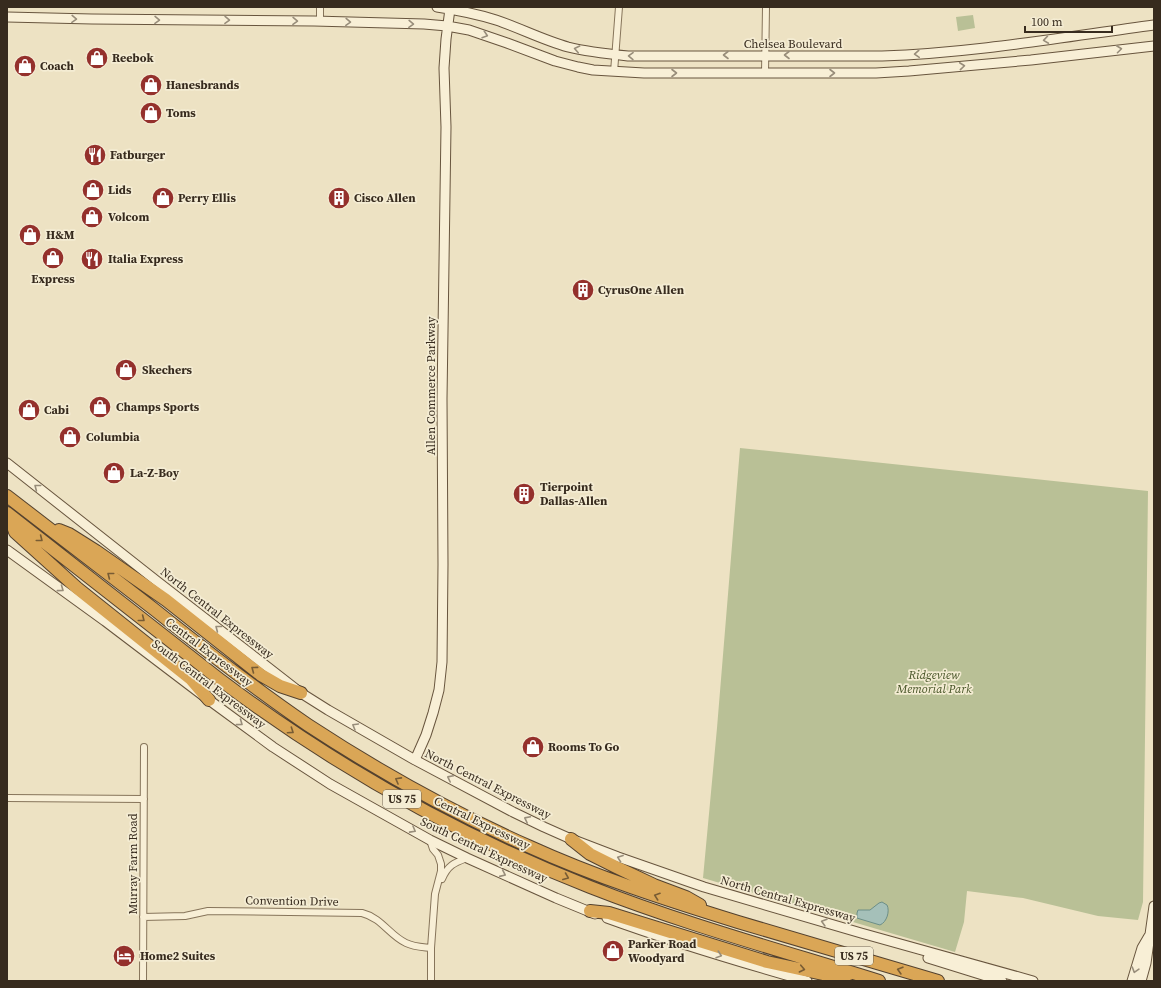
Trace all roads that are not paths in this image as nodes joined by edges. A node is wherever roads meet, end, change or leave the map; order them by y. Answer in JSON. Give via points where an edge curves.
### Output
{"nodes":[{"id":1,"x":320,"y":7,"type":"edge"},
{"id":2,"x":437,"y":7,"type":"edge"},
{"id":3,"x":618,"y":7,"type":"edge"},
{"id":4,"x":622,"y":7,"type":"edge"},
{"id":5,"x":766,"y":7,"type":"edge"},
{"id":6,"x":450,"y":9,"type":"junction"},
{"id":7,"x":7,"y":17,"type":"edge"},
{"id":8,"x":320,"y":21,"type":"junction"},
{"id":9,"x":1154,"y":25,"type":"edge"},
{"id":10,"x":447,"y":26,"type":"junction"},
{"id":11,"x":1154,"y":46,"type":"edge"},
{"id":12,"x":616,"y":55,"type":"junction"},
{"id":13,"x":765,"y":55,"type":"junction"},
{"id":14,"x":614,"y":72,"type":"junction"},
{"id":15,"x":765,"y":73,"type":"junction"},
{"id":16,"x":7,"y":463,"type":"edge"},
{"id":17,"x":7,"y":496,"type":"edge"},
{"id":18,"x":8,"y":514,"type":"edge"},
{"id":19,"x":41,"y":523,"type":"junction"},
{"id":20,"x":7,"y":550,"type":"edge"},
{"id":21,"x":301,"y":692,"type":"junction"},
{"id":22,"x":209,"y":700,"type":"junction"},
{"id":23,"x":144,"y":747,"type":"dead end"},
{"id":24,"x":415,"y":760,"type":"junction"},
{"id":25,"x":7,"y":798,"type":"edge"},
{"id":26,"x":144,"y":798,"type":"junction"},
{"id":27,"x":571,"y":839,"type":"junction"},
{"id":28,"x":430,"y":840,"type":"junction"},
{"id":29,"x":467,"y":858,"type":"junction"},
{"id":30,"x":435,"y":901,"type":"junction"},
{"id":31,"x":1154,"y":906,"type":"edge"},
{"id":32,"x":590,"y":911,"type":"junction"},
{"id":33,"x":720,"y":916,"type":"junction"},
{"id":34,"x":143,"y":917,"type":"junction"},
{"id":35,"x":861,"y":933,"type":"junction"},
{"id":36,"x":1151,"y":933,"type":"junction"},
{"id":37,"x":431,"y":948,"type":"junction"},
{"id":38,"x":854,"y":973,"type":"junction"},
{"id":39,"x":143,"y":981,"type":"edge"},
{"id":40,"x":431,"y":981,"type":"edge"},
{"id":41,"x":807,"y":981,"type":"edge"},
{"id":42,"x":879,"y":981,"type":"edge"},
{"id":43,"x":938,"y":981,"type":"edge"},
{"id":44,"x":1002,"y":981,"type":"edge"},
{"id":45,"x":1033,"y":981,"type":"edge"},
{"id":46,"x":1132,"y":981,"type":"edge"},
{"id":47,"x":1141,"y":981,"type":"edge"}],
"edges":[{"from":1,"to":8,"type":"street"},
{"from":2,"to":6,"type":"main road","name":"Chelsea Boulevard"},
{"from":3,"to":4,"type":"street"},
{"from":3,"to":12,"type":"street"},
{"from":5,"to":13,"type":"street"},
{"from":6,"to":10,"type":"main road","name":"Allen Commerce Parkway"},
{"from":12,"to":6,"type":"main road","name":"Chelsea Boulevard","one_way":true,"via":[[569,47],[496,20]]},
{"from":7,"to":8,"type":"main road","one_way":true},
{"from":8,"to":10,"type":"main road","one_way":true},
{"from":9,"to":13,"type":"main road","name":"Chelsea Boulevard","one_way":true,"via":[[920,54]]},
{"from":10,"to":14,"type":"main road","one_way":true,"via":[[483,34],[568,65]]},
{"from":10,"to":24,"type":"main road","name":"Allen Commerce Parkway","via":[[443,76],[446,127],[442,652],[433,713]]},
{"from":15,"to":11,"type":"main road","one_way":true,"via":[[910,71]]},
{"from":13,"to":12,"type":"main road","name":"Chelsea Boulevard","one_way":true},
{"from":12,"to":14,"type":"street"},
{"from":13,"to":15,"type":"street"},
{"from":14,"to":15,"type":"main road","one_way":true},
{"from":21,"to":16,"type":"main road","name":"North Central Expressway","one_way":true},
{"from":17,"to":19,"type":"highway","name":"Central Expressway","number":"US 75"},
{"from":18,"to":22,"type":"highway","via":[[15,532],[77,588],[191,679]]},
{"from":18,"to":38,"type":"highway","name":"Central Expressway","number":"US 75","one_way":true,"via":[[259,709],[342,764],[416,806],[466,833],[596,890],[670,916]]},
{"from":21,"to":19,"type":"highway","one_way":true,"via":[[280,686],[261,675],[166,600],[96,551],[69,534]]},
{"from":33,"to":19,"type":"highway","name":"Central Expressway","number":"US 75","one_way":true,"via":[[670,901],[553,857],[465,816],[396,779],[275,702]]},
{"from":20,"to":22,"type":"main road","name":"South Central Expressway","one_way":true},
{"from":24,"to":21,"type":"main road","name":"North Central Expressway","one_way":true},
{"from":22,"to":28,"type":"main road","name":"South Central Expressway","one_way":true,"via":[[272,747],[324,781]]},
{"from":23,"to":26,"type":"street","name":"Murray Farm Road"},
{"from":27,"to":24,"type":"main road","name":"North Central Expressway","one_way":true,"via":[[544,828]]},
{"from":25,"to":26,"type":"street"},
{"from":26,"to":34,"type":"street","name":"Murray Farm Road"},
{"from":27,"to":33,"type":"highway","via":[[590,854],[654,885],[686,897]]},
{"from":35,"to":27,"type":"main road","name":"North Central Expressway","one_way":true,"via":[[704,887]]},
{"from":28,"to":29,"type":"main road","name":"South Central Expressway"},
{"from":28,"to":30,"type":"street","via":[[441,864]]},
{"from":29,"to":30,"type":"street","via":[[448,868]]},
{"from":29,"to":32,"type":"main road","name":"South Central Expressway","one_way":true},
{"from":30,"to":37,"type":"street"},
{"from":31,"to":36,"type":"main road"},
{"from":32,"to":38,"type":"highway","one_way":true,"via":[[610,913],[767,962],[832,976]]},
{"from":32,"to":41,"type":"main road","name":"South Central Expressway","one_way":true,"via":[[651,934]]},
{"from":43,"to":33,"type":"highway","name":"Central Expressway","number":"US 75","one_way":true},
{"from":34,"to":37,"type":"street","name":"Convention Drive","via":[[185,916],[208,911],[362,913],[375,917],[405,943]]},
{"from":34,"to":39,"type":"street","name":"Murray Farm Road"},
{"from":35,"to":44,"type":"main road","via":[[886,945]]},
{"from":35,"to":45,"type":"main road","name":"North Central Expressway"},
{"from":36,"to":46,"type":"main road","one_way":true,"via":[[1142,948]]},
{"from":36,"to":47,"type":"main road"},
{"from":37,"to":40,"type":"street"},
{"from":38,"to":42,"type":"highway","name":"Central Expressway","number":"US 75"}]}
